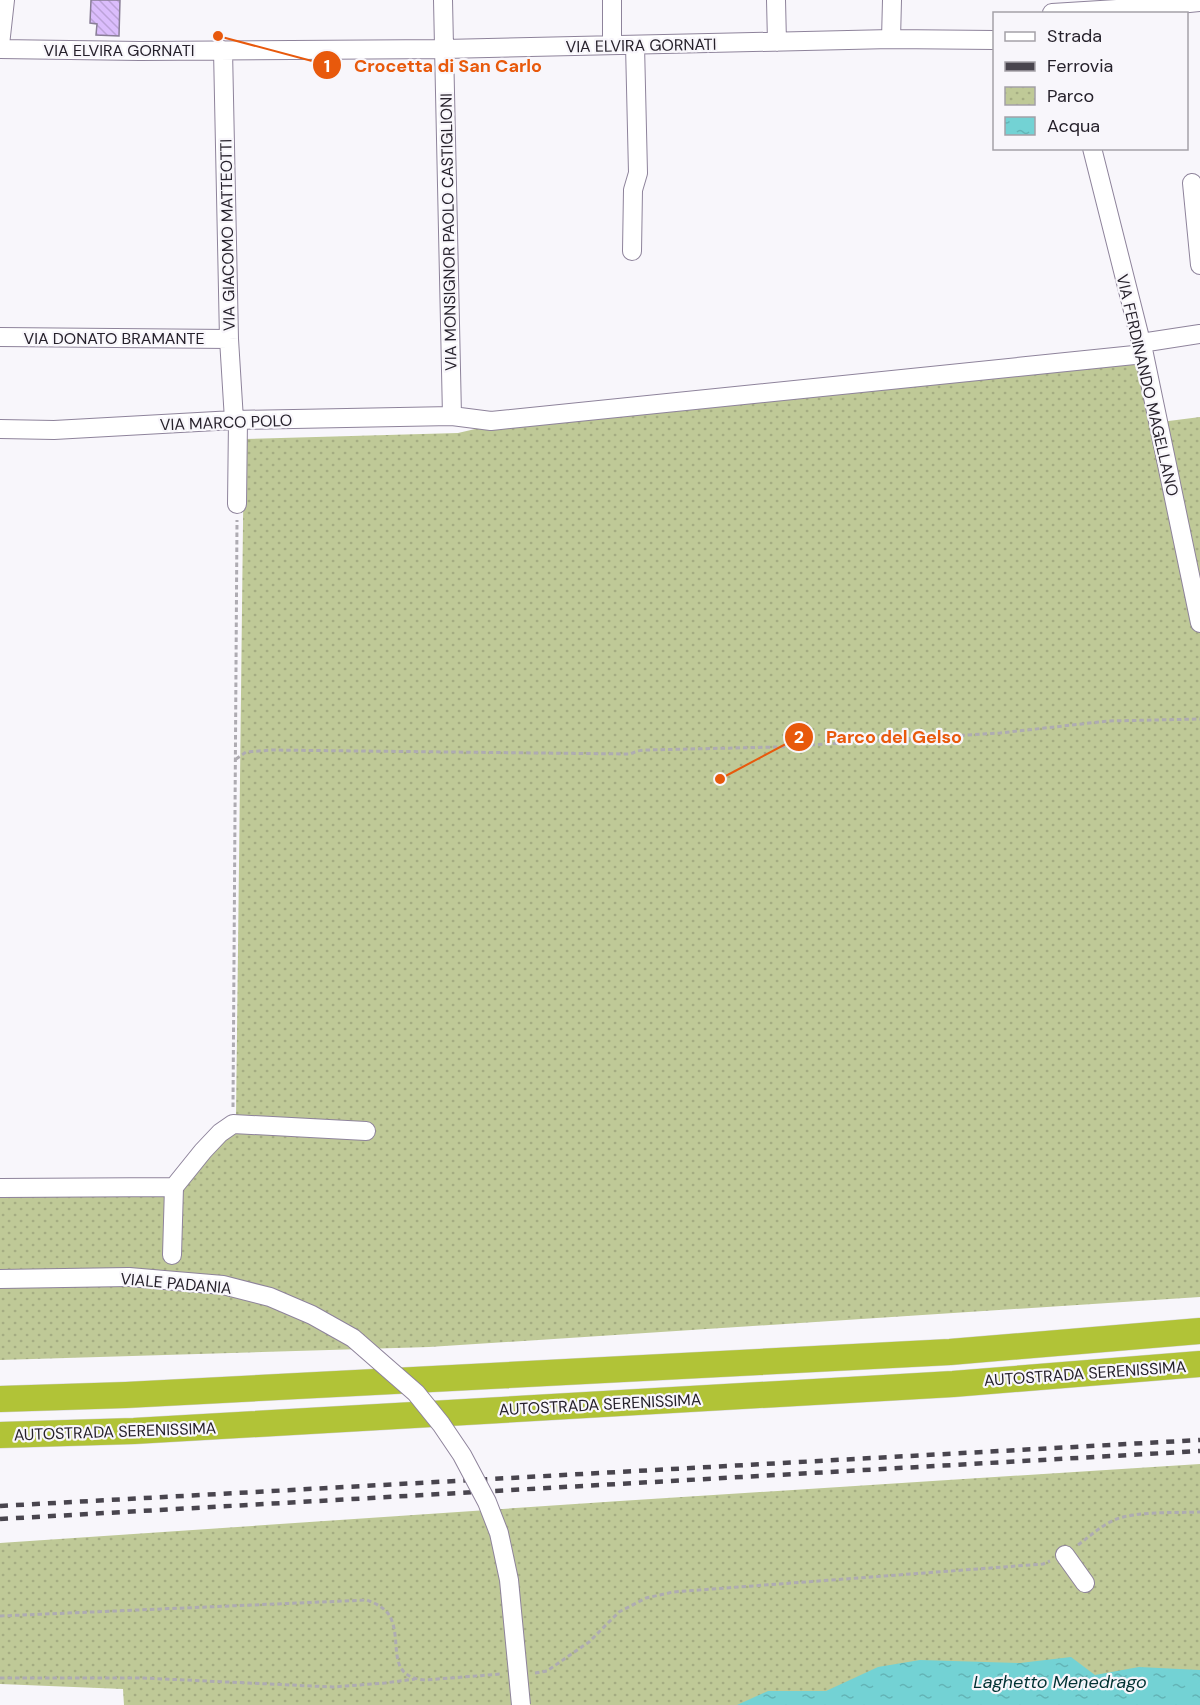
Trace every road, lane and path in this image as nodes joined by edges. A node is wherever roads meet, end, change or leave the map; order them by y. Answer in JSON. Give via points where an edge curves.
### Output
{"nodes":[{"id":1,"x":5,"y":0,"type":"edge"},
{"id":2,"x":443,"y":0,"type":"edge"},
{"id":3,"x":612,"y":0,"type":"edge"},
{"id":4,"x":776,"y":0,"type":"edge"},
{"id":5,"x":892,"y":0,"type":"edge"},
{"id":6,"x":1200,"y":2,"type":"edge"},
{"id":7,"x":1148,"y":4,"type":"edge"},
{"id":8,"x":1063,"y":12,"type":"edge"},
{"id":9,"x":891,"y":39,"type":"junction"},
{"id":10,"x":993,"y":40,"type":"edge"},
{"id":11,"x":777,"y":42,"type":"junction"},
{"id":12,"x":612,"y":45,"type":"junction"},
{"id":13,"x":635,"y":45,"type":"junction"},
{"id":14,"x":0,"y":47,"type":"edge"},
{"id":15,"x":444,"y":49,"type":"junction"},
{"id":16,"x":223,"y":50,"type":"junction"},
{"id":17,"x":1092,"y":150,"type":"edge"},
{"id":18,"x":1192,"y":183,"type":"dead end"},
{"id":19,"x":632,"y":250,"type":"dead end"},
{"id":20,"x":1200,"y":265,"type":"edge"},
{"id":21,"x":1200,"y":334,"type":"edge"},
{"id":22,"x":0,"y":337,"type":"edge"},
{"id":23,"x":229,"y":339,"type":"junction"},
{"id":24,"x":1142,"y":349,"type":"junction"},
{"id":25,"x":452,"y":416,"type":"junction"},
{"id":26,"x":236,"y":420,"type":"junction"},
{"id":27,"x":0,"y":429,"type":"edge"},
{"id":28,"x":237,"y":504,"type":"joint"},
{"id":29,"x":1200,"y":624,"type":"edge"},
{"id":30,"x":1200,"y":719,"type":"edge"},
{"id":31,"x":236,"y":759,"type":"junction"},
{"id":32,"x":233,"y":1124,"type":"junction"},
{"id":33,"x":366,"y":1131,"type":"dead end"},
{"id":34,"x":174,"y":1187,"type":"junction"},
{"id":35,"x":0,"y":1188,"type":"edge"},
{"id":36,"x":172,"y":1254,"type":"dead end"},
{"id":37,"x":0,"y":1279,"type":"edge"},
{"id":38,"x":1200,"y":1332,"type":"edge"},
{"id":39,"x":1200,"y":1364,"type":"edge"},
{"id":40,"x":0,"y":1399,"type":"edge"},
{"id":41,"x":0,"y":1435,"type":"edge"},
{"id":42,"x":1200,"y":1512,"type":"edge"},
{"id":43,"x":1065,"y":1555,"type":"junction"},
{"id":44,"x":1085,"y":1583,"type":"dead end"},
{"id":45,"x":0,"y":1616,"type":"edge"},
{"id":46,"x":526,"y":1673,"type":"dead end"},
{"id":47,"x":505,"y":1674,"type":"dead end"},
{"id":48,"x":0,"y":1678,"type":"edge"},
{"id":49,"x":415,"y":1679,"type":"junction"},
{"id":50,"x":521,"y":1705,"type":"edge"}],
"edges":[{"from":1,"to":14,"type":"street"},
{"from":2,"to":15,"type":"street","name":"VIA MONSIGNOR PAOLO CASTIGLIONI"},
{"from":3,"to":12,"type":"street"},
{"from":4,"to":11,"type":"street"},
{"from":5,"to":9,"type":"street"},
{"from":6,"to":7,"type":"street"},
{"from":7,"to":8,"type":"street"},
{"from":9,"to":10,"type":"street","name":"VIA ELVIRA GORNATI"},
{"from":9,"to":11,"type":"street","name":"VIA ELVIRA GORNATI"},
{"from":11,"to":13,"type":"street","name":"VIA ELVIRA GORNATI"},
{"from":12,"to":13,"type":"street","name":"VIA ELVIRA GORNATI"},
{"from":12,"to":15,"type":"street","name":"VIA ELVIRA GORNATI"},
{"from":13,"to":19,"type":"street","via":[[638,173],[633,190]]},
{"from":14,"to":16,"type":"street","name":"VIA ELVIRA GORNATI"},
{"from":15,"to":16,"type":"street","name":"VIA ELVIRA GORNATI"},
{"from":15,"to":25,"type":"street","name":"VIA MONSIGNOR PAOLO CASTIGLIONI"},
{"from":16,"to":23,"type":"street","name":"VIA GIACOMO MATTEOTTI"},
{"from":17,"to":24,"type":"street","name":"VIA FERDINANDO MAGELLANO"},
{"from":18,"to":20,"type":"street"},
{"from":21,"to":24,"type":"street","name":"VIA MARCO POLO"},
{"from":22,"to":23,"type":"street","name":"VIA DONATO BRAMANTE"},
{"from":23,"to":26,"type":"street","name":"VIA GIACOMO MATTEOTTI"},
{"from":24,"to":25,"type":"street","name":"VIA MARCO POLO","via":[[491,421]]},
{"from":24,"to":29,"type":"street","name":"VIA FERDINANDO MAGELLANO"},
{"from":25,"to":26,"type":"street","name":"VIA MARCO POLO"},
{"from":26,"to":27,"type":"street","name":"VIA MARCO POLO","via":[[54,430]]},
{"from":26,"to":28,"type":"street","name":"VIA GIACOMO MATTEOTTI"},
{"from":28,"to":31,"type":"path"},
{"from":30,"to":31,"type":"path","via":[[1108,721],[1000,733],[778,747],[645,750],[630,754],[272,750],[246,752]]},
{"from":31,"to":32,"type":"path"},
{"from":32,"to":33,"type":"street"},
{"from":32,"to":34,"type":"street","via":[[203,1151]]},
{"from":34,"to":35,"type":"street"},
{"from":34,"to":36,"type":"street"},
{"from":37,"to":50,"type":"street","name":"VIALE PADANIA","bridge":true,"via":[[129,1277],[223,1285],[270,1296],[353,1338],[416,1393],[462,1455],[487,1502],[499,1533],[509,1580]]},
{"from":38,"to":40,"type":"highway","name":"AUTOSTRADA SERENISSIMA","via":[[938,1352]]},
{"from":39,"to":41,"type":"highway","name":"AUTOSTRADA SERENISSIMA","via":[[930,1385],[146,1431]]},
{"from":42,"to":43,"type":"path","via":[[1116,1519]]},
{"from":43,"to":44,"type":"street"},
{"from":43,"to":46,"type":"path","via":[[1043,1564],[673,1592],[646,1598],[619,1612],[589,1642],[554,1667]]},
{"from":45,"to":49,"type":"path","via":[[367,1600],[386,1611],[392,1620],[400,1667]]},
{"from":47,"to":49,"type":"path"},
{"from":48,"to":49,"type":"path","via":[[154,1678],[333,1687]]}]}
